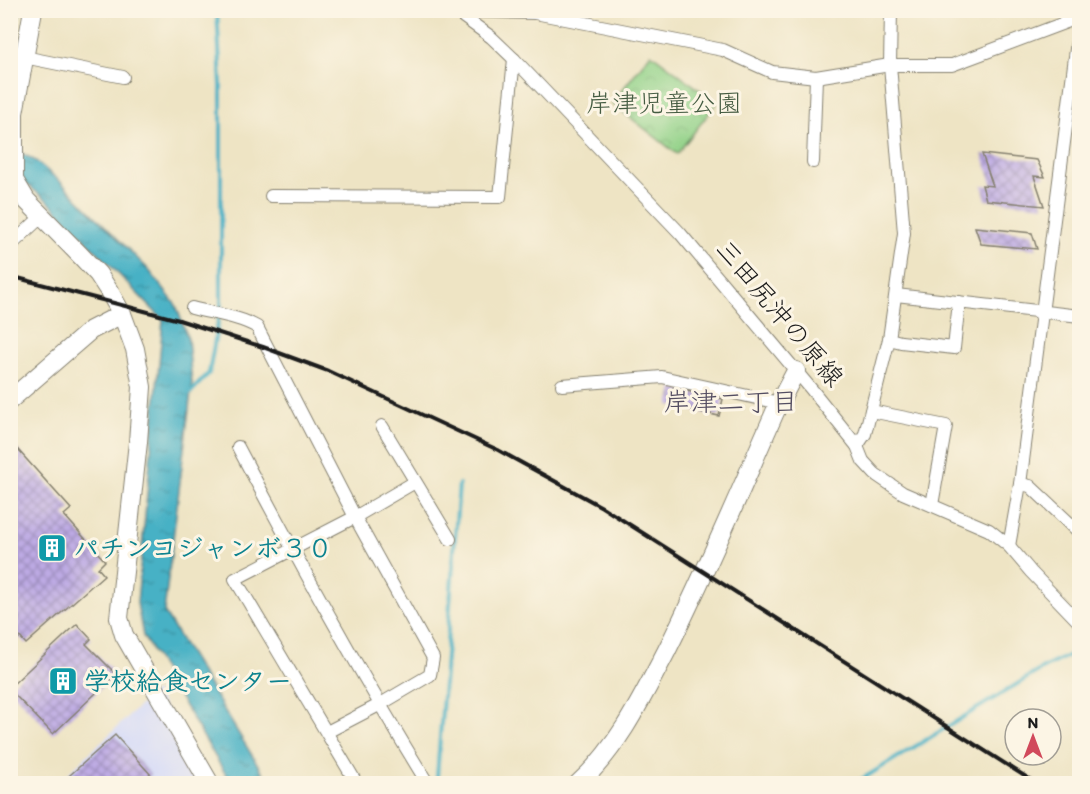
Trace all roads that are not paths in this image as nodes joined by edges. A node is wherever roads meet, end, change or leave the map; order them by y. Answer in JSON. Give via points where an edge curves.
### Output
{"nodes":[{"id":1,"x":33,"y":10,"type":"edge"},
{"id":2,"x":891,"y":10,"type":"edge"},
{"id":3,"x":454,"y":11,"type":"edge"},
{"id":4,"x":1080,"y":17,"type":"edge"},
{"id":5,"x":24,"y":57,"type":"junction"},
{"id":6,"x":514,"y":59,"type":"junction"},
{"id":7,"x":890,"y":65,"type":"junction"},
{"id":8,"x":123,"y":77,"type":"dead end"},
{"id":9,"x":816,"y":77,"type":"junction"},
{"id":10,"x":12,"y":133,"type":"edge"},
{"id":11,"x":813,"y":162,"type":"dead end"},
{"id":12,"x":270,"y":196,"type":"dead end"},
{"id":13,"x":41,"y":217,"type":"junction"},
{"id":14,"x":10,"y":246,"type":"edge"},
{"id":15,"x":896,"y":295,"type":"junction"},
{"id":16,"x":959,"y":302,"type":"junction"},
{"id":17,"x":192,"y":308,"type":"dead end"},
{"id":18,"x":1041,"y":312,"type":"junction"},
{"id":19,"x":122,"y":314,"type":"junction"},
{"id":20,"x":1080,"y":316,"type":"edge"},
{"id":21,"x":890,"y":339,"type":"junction"},
{"id":22,"x":796,"y":371,"type":"junction"},
{"id":23,"x":562,"y":385,"type":"dead end"},
{"id":24,"x":10,"y":400,"type":"edge"},
{"id":25,"x":779,"y":403,"type":"junction"},
{"id":26,"x":871,"y":411,"type":"junction"},
{"id":27,"x":382,"y":426,"type":"dead end"},
{"id":28,"x":857,"y":446,"type":"junction"},
{"id":29,"x":238,"y":447,"type":"dead end"},
{"id":30,"x":415,"y":482,"type":"junction"},
{"id":31,"x":1020,"y":484,"type":"junction"},
{"id":32,"x":932,"y":505,"type":"junction"},
{"id":33,"x":355,"y":517,"type":"junction"},
{"id":34,"x":1080,"y":533,"type":"edge"},
{"id":35,"x":450,"y":539,"type":"dead end"},
{"id":36,"x":1009,"y":546,"type":"junction"},
{"id":37,"x":292,"y":550,"type":"junction"},
{"id":38,"x":1080,"y":623,"type":"edge"},
{"id":39,"x":379,"y":705,"type":"junction"},
{"id":40,"x":327,"y":732,"type":"junction"},
{"id":41,"x":210,"y":783,"type":"edge"},
{"id":42,"x":357,"y":783,"type":"edge"},
{"id":43,"x":428,"y":783,"type":"edge"},
{"id":44,"x":578,"y":783,"type":"edge"}],
"edges":[{"from":1,"to":5,"type":"street"},
{"from":2,"to":7,"type":"street"},
{"from":3,"to":6,"type":"street","name":"三田尻沖の原線"},
{"from":3,"to":9,"type":"street","via":[[535,13],[723,50],[772,72]]},
{"from":4,"to":7,"type":"street","via":[[952,65]]},
{"from":4,"to":18,"type":"street"},
{"from":5,"to":8,"type":"street"},
{"from":5,"to":10,"type":"street"},
{"from":6,"to":12,"type":"street","via":[[500,197]]},
{"from":6,"to":22,"type":"street","name":"三田尻沖の原線","via":[[680,233]]},
{"from":7,"to":9,"type":"street"},
{"from":7,"to":15,"type":"street","via":[[904,233]]},
{"from":9,"to":11,"type":"street"},
{"from":10,"to":13,"type":"street","via":[[14,180]]},
{"from":13,"to":14,"type":"street"},
{"from":13,"to":19,"type":"street","via":[[98,274]]},
{"from":15,"to":16,"type":"street"},
{"from":15,"to":21,"type":"street"},
{"from":16,"to":18,"type":"street"},
{"from":16,"to":21,"type":"street","via":[[954,348]]},
{"from":17,"to":33,"type":"street","via":[[245,320],[257,327]]},
{"from":18,"to":20,"type":"street"},
{"from":18,"to":31,"type":"street"},
{"from":19,"to":24,"type":"street","via":[[91,330]]},
{"from":19,"to":41,"type":"street","via":[[135,350],[142,387],[119,618],[124,635]]},
{"from":21,"to":26,"type":"street"},
{"from":22,"to":25,"type":"street"},
{"from":22,"to":28,"type":"street","name":"三田尻沖の原線"},
{"from":23,"to":25,"type":"street","via":[[662,377]]},
{"from":25,"to":44,"type":"street","via":[[686,611],[636,710]]},
{"from":26,"to":28,"type":"street"},
{"from":26,"to":32,"type":"street","via":[[946,426]]},
{"from":27,"to":30,"type":"street"},
{"from":28,"to":32,"type":"street","name":"三田尻沖の原線","via":[[863,461],[875,474],[903,493]]},
{"from":29,"to":37,"type":"street"},
{"from":30,"to":33,"type":"street"},
{"from":30,"to":35,"type":"street"},
{"from":31,"to":34,"type":"street","via":[[1030,486]]},
{"from":31,"to":36,"type":"street"},
{"from":32,"to":36,"type":"street","name":"三田尻沖の原線","via":[[989,530]]},
{"from":33,"to":37,"type":"street"},
{"from":33,"to":39,"type":"street","via":[[433,658],[430,675]]},
{"from":36,"to":38,"type":"street","name":"三田尻沖の原線"},
{"from":37,"to":39,"type":"street"},
{"from":37,"to":40,"type":"street","via":[[236,579]]},
{"from":39,"to":40,"type":"street"},
{"from":39,"to":43,"type":"street"},
{"from":40,"to":42,"type":"street"}]}
